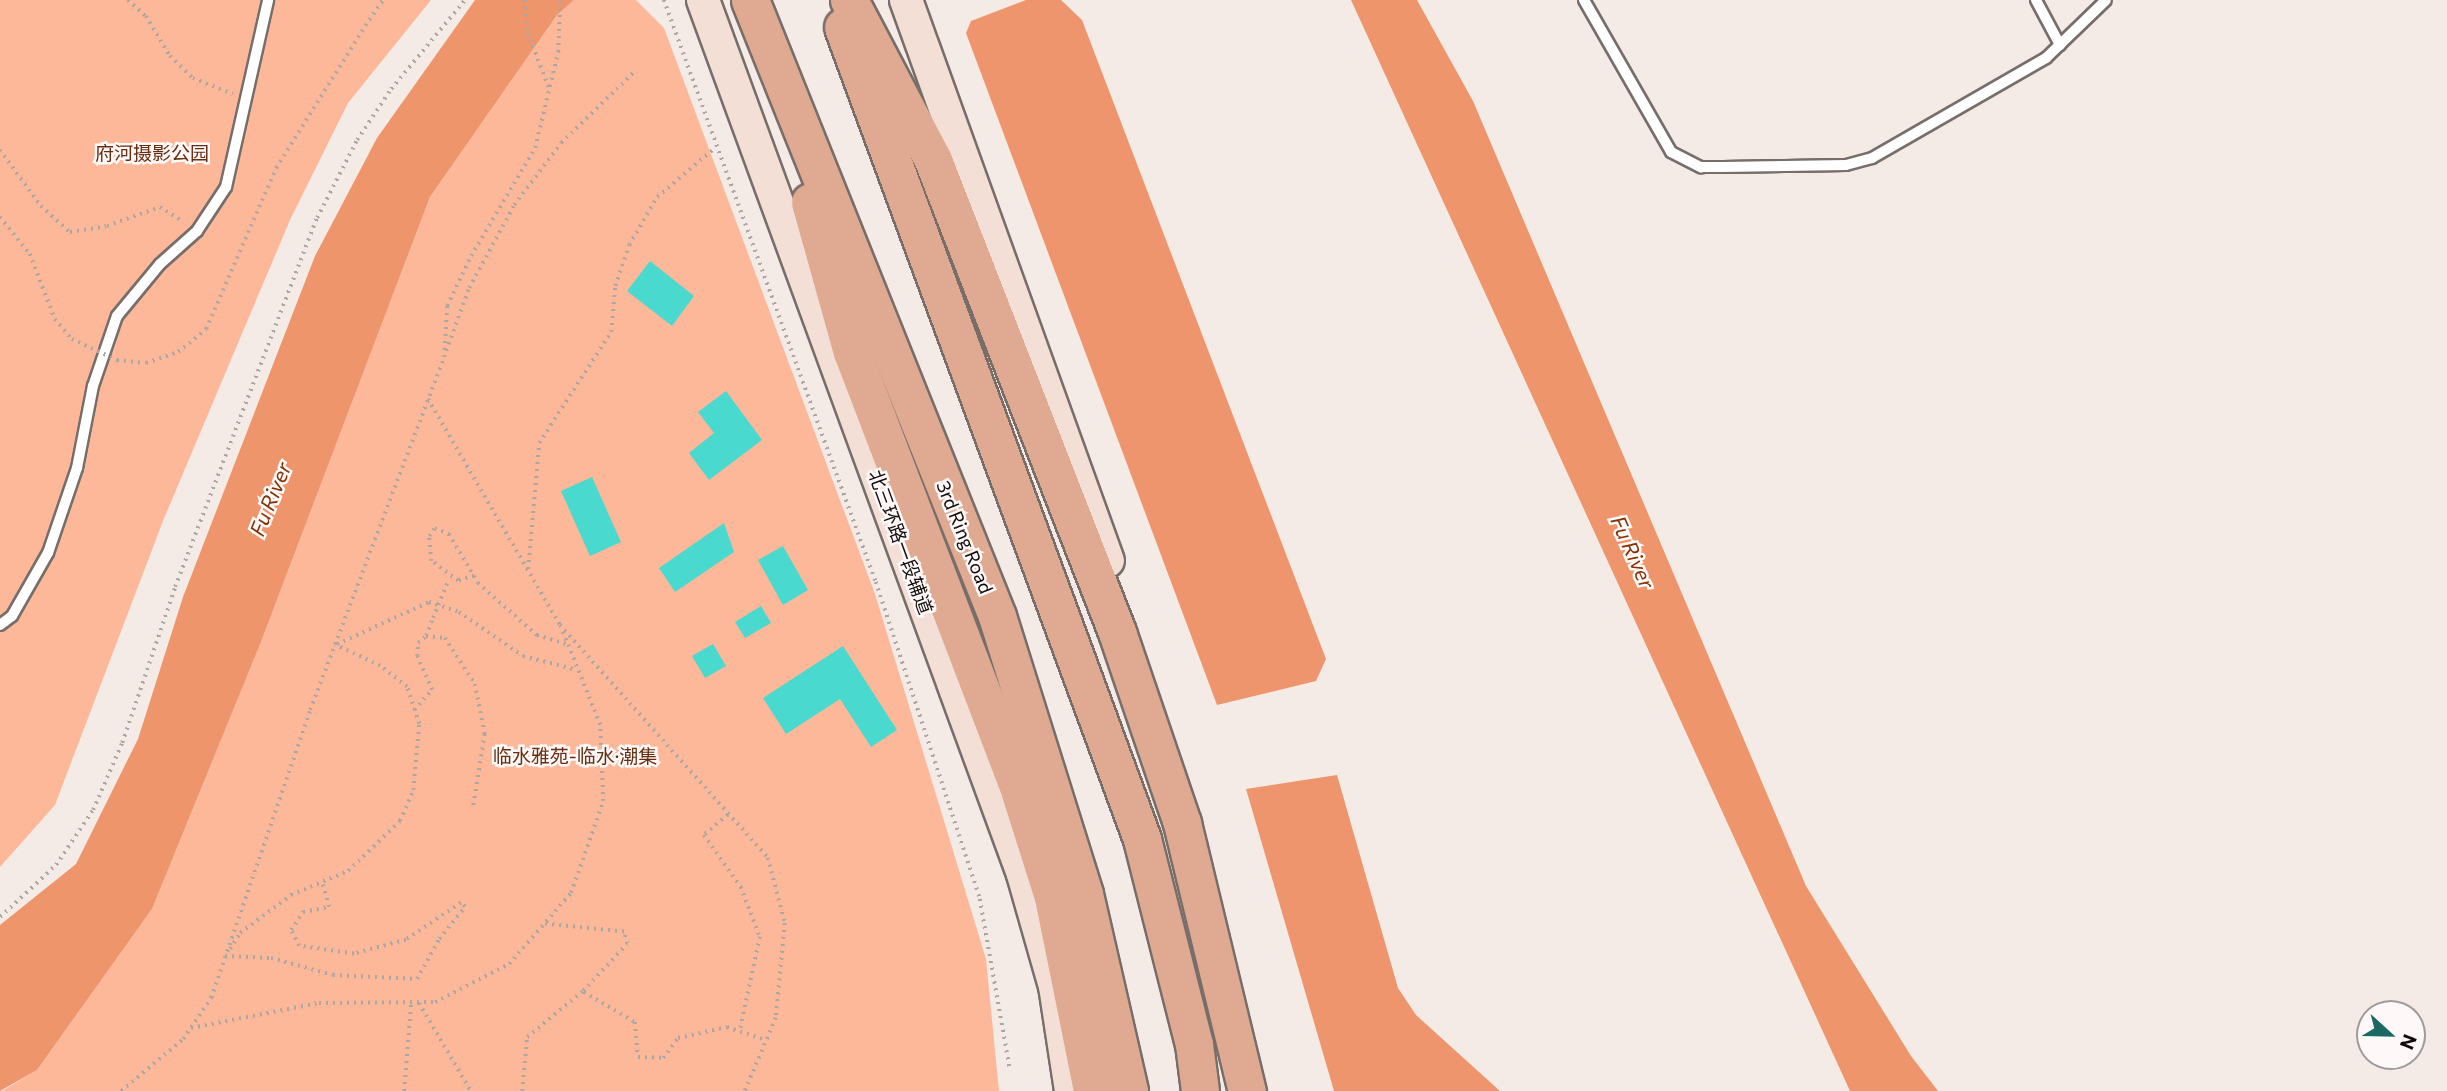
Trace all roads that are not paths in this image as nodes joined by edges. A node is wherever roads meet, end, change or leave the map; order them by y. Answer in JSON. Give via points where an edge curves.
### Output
{"nodes":[{"id":1,"x":268,"y":0,"type":"edge"},
{"id":2,"x":703,"y":0,"type":"edge"},
{"id":3,"x":750,"y":0,"type":"edge"},
{"id":4,"x":833,"y":0,"type":"edge"},
{"id":5,"x":849,"y":0,"type":"edge"},
{"id":6,"x":906,"y":0,"type":"edge"},
{"id":7,"x":1584,"y":0,"type":"edge"},
{"id":8,"x":2036,"y":0,"type":"edge"},
{"id":9,"x":2106,"y":0,"type":"edge"},
{"id":10,"x":2060,"y":45,"type":"junction"},
{"id":11,"x":787,"y":99,"type":"junction"},
{"id":12,"x":0,"y":625,"type":"edge"},
{"id":13,"x":1071,"y":1091,"type":"edge"},
{"id":14,"x":1092,"y":1091,"type":"edge"},
{"id":15,"x":1129,"y":1091,"type":"edge"},
{"id":16,"x":1200,"y":1091,"type":"edge"},
{"id":17,"x":1247,"y":1091,"type":"edge"},
{"id":18,"x":1257,"y":1091,"type":"edge"}],
"edges":[{"from":1,"to":12,"type":"lane","via":[[226,187],[197,231],[160,264],[117,316],[48,553],[12,616]]},
{"from":2,"to":13,"type":"main road","name":"北三环路一段辅道","via":[[1023,874],[1055,986]]},
{"from":3,"to":11,"type":"highway","name":"3rd Ring Road"},
{"from":4,"to":16,"type":"highway","via":[[1142,839],[1194,1044]]},
{"from":5,"to":17,"type":"highway","via":[[933,160],[1117,632],[1182,823]]},
{"from":6,"to":18,"type":"main road","via":[[1120,594],[1182,782]]},
{"from":7,"to":10,"type":"lane","via":[[1659,135],[1671,152],[1701,167],[1846,165],[1872,158],[2003,86]]},
{"from":8,"to":10,"type":"lane"},
{"from":9,"to":10,"type":"lane"},
{"from":11,"to":14,"type":"highway","via":[[832,292],[1020,793],[1053,897]]},
{"from":11,"to":15,"type":"highway","name":"3rd Ring Road","via":[[997,616],[1084,894]]}]}
